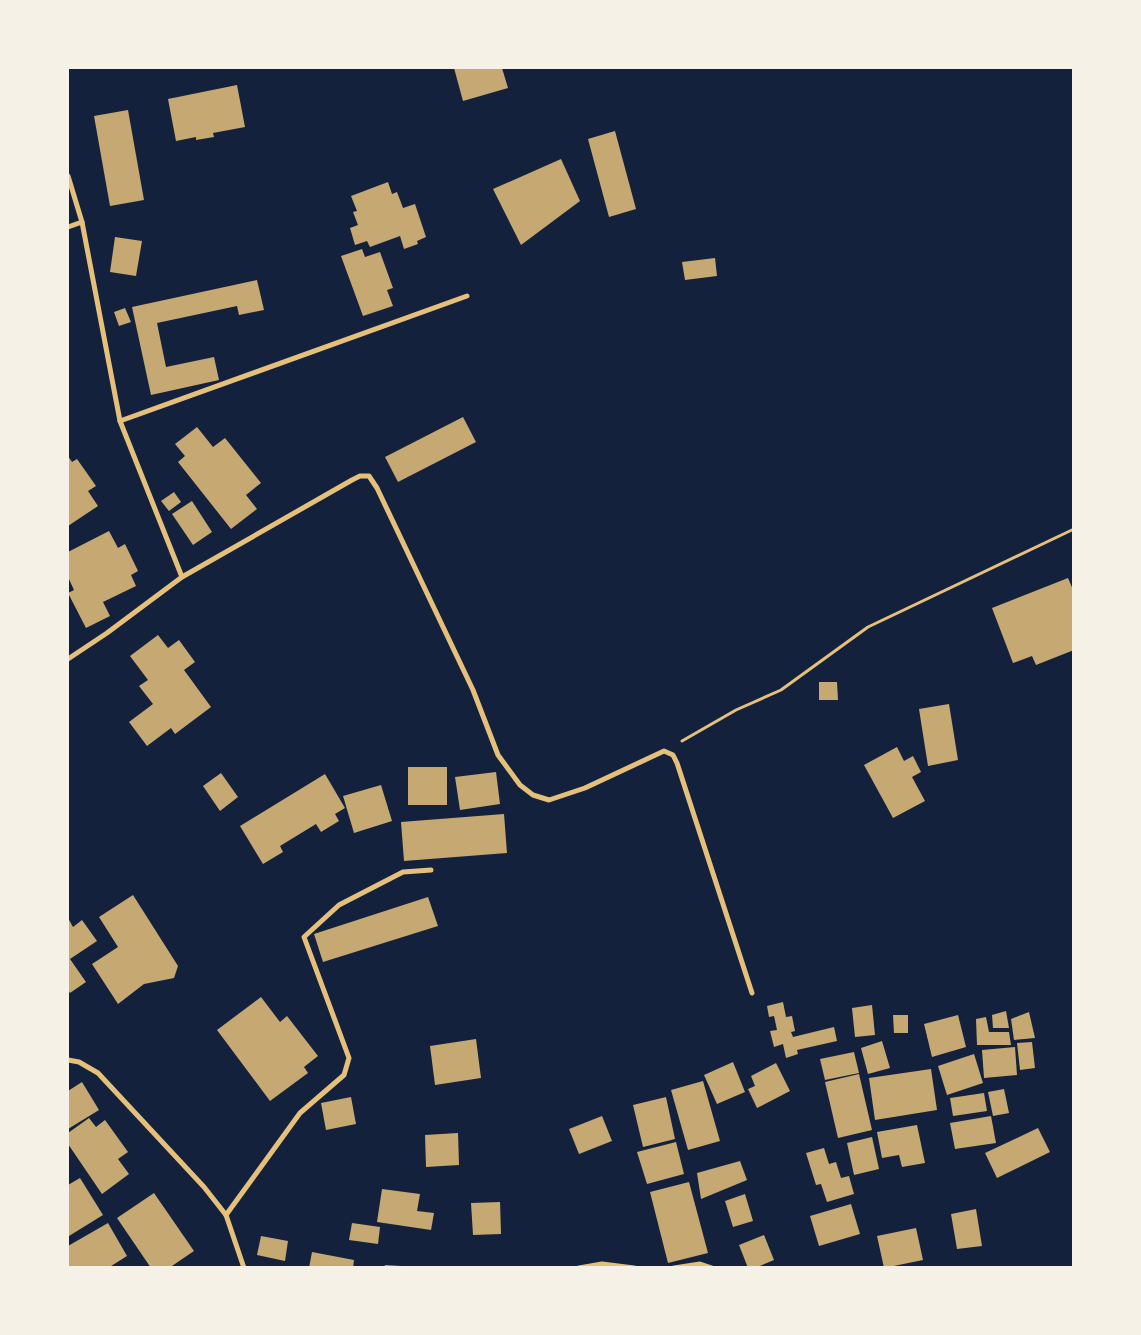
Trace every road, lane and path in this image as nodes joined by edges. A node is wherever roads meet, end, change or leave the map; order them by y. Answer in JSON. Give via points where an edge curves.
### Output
{"nodes":[{"id":1,"x":68,"y":176,"type":"edge"},
{"id":2,"x":82,"y":222,"type":"junction"},
{"id":3,"x":68,"y":227,"type":"edge"},
{"id":4,"x":467,"y":296,"type":"dead end"},
{"id":5,"x":120,"y":421,"type":"junction"},
{"id":6,"x":1074,"y":529,"type":"edge"},
{"id":7,"x":182,"y":577,"type":"junction"},
{"id":8,"x":68,"y":659,"type":"edge"},
{"id":9,"x":664,"y":751,"type":"junction"},
{"id":10,"x":431,"y":870,"type":"dead end"},
{"id":11,"x":752,"y":993,"type":"dead end"},
{"id":12,"x":68,"y":1060,"type":"edge"},
{"id":13,"x":226,"y":1215,"type":"junction"},
{"id":14,"x":244,"y":1268,"type":"edge"},
{"id":15,"x":578,"y":1268,"type":"edge"},
{"id":16,"x":634,"y":1268,"type":"edge"},
{"id":17,"x":674,"y":1268,"type":"edge"},
{"id":18,"x":712,"y":1268,"type":"edge"}],
"edges":[{"from":1,"to":2,"type":"street"},
{"from":2,"to":3,"type":"street"},
{"from":2,"to":5,"type":"street"},
{"from":4,"to":5,"type":"street"},
{"from":5,"to":7,"type":"street"},
{"from":6,"to":9,"type":"path","via":[[868,627],[781,690],[736,710]]},
{"from":7,"to":8,"type":"street"},
{"from":7,"to":9,"type":"street","via":[[352,480],[369,476],[473,690],[498,755],[520,786],[548,800],[585,788]]},
{"from":9,"to":11,"type":"street","via":[[678,763]]},
{"from":10,"to":13,"type":"street","via":[[403,872],[339,906],[304,937],[349,1058],[344,1075],[300,1113]]},
{"from":12,"to":13,"type":"street","via":[[79,1062],[98,1073]]},
{"from":13,"to":14,"type":"street"},
{"from":15,"to":16,"type":"street","via":[[602,1264]]},
{"from":17,"to":18,"type":"street","via":[[700,1264]]}]}
